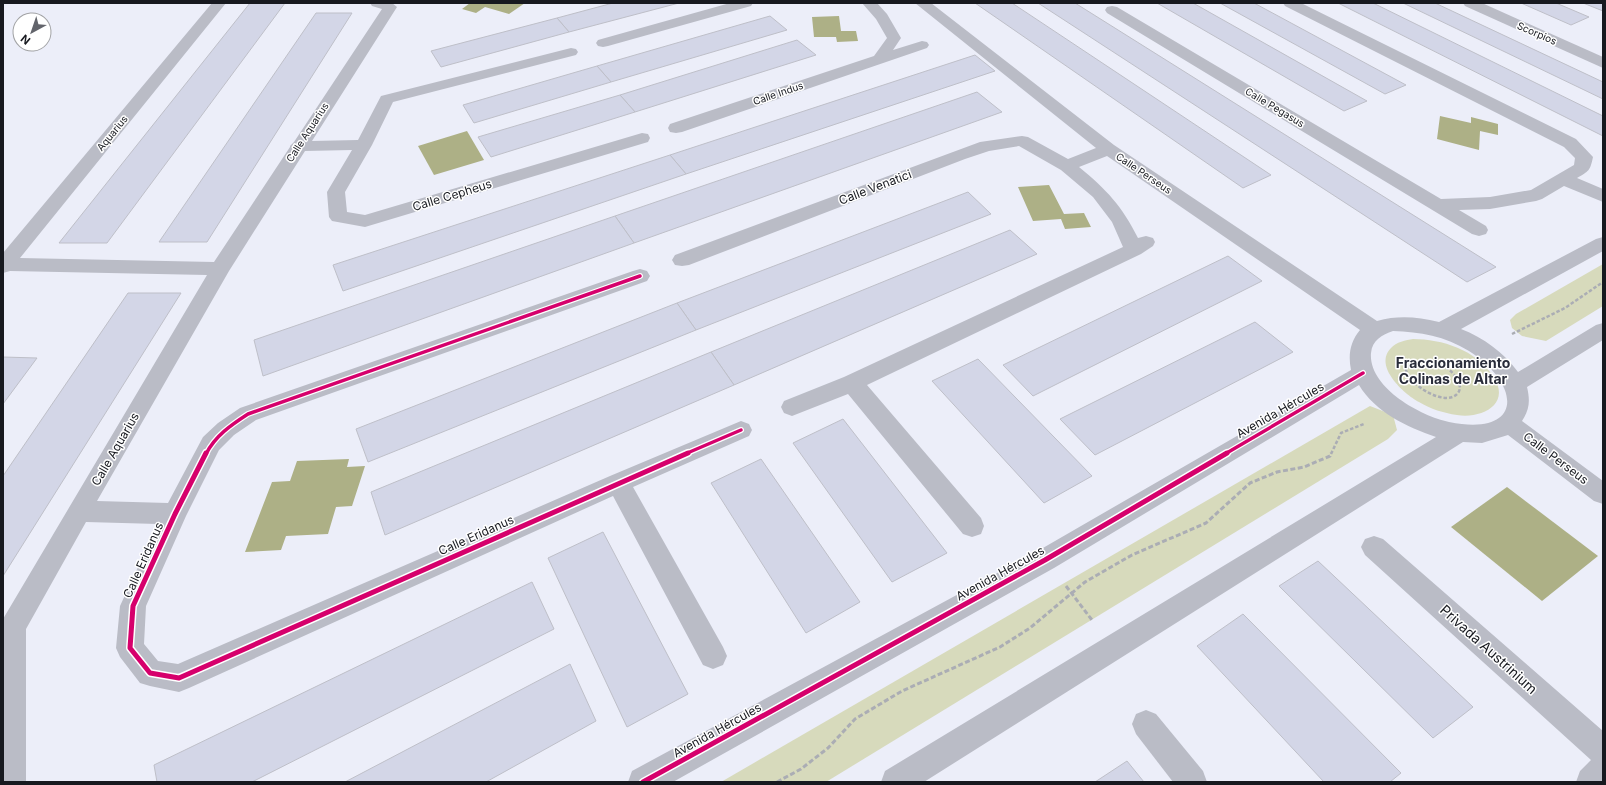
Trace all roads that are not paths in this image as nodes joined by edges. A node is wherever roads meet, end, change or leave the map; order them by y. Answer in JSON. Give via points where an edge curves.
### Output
{"nodes":[{"id":1,"x":219,"y":3,"type":"edge"},
{"id":2,"x":377,"y":3,"type":"edge"},
{"id":3,"x":746,"y":3,"type":"edge"},
{"id":4,"x":869,"y":3,"type":"edge"},
{"id":5,"x":922,"y":3,"type":"edge"},
{"id":6,"x":1290,"y":3,"type":"edge"},
{"id":7,"x":1470,"y":3,"type":"edge"},
{"id":8,"x":1112,"y":10,"type":"dead end"},
{"id":9,"x":603,"y":43,"type":"dead end"},
{"id":10,"x":922,"y":45,"type":"dead end"},
{"id":11,"x":571,"y":52,"type":"dead end"},
{"id":12,"x":880,"y":58,"type":"junction"},
{"id":13,"x":1603,"y":63,"type":"edge"},
{"id":14,"x":676,"y":128,"type":"dead end"},
{"id":15,"x":642,"y":138,"type":"dead end"},
{"id":16,"x":364,"y":145,"type":"junction"},
{"id":17,"x":298,"y":146,"type":"junction"},
{"id":18,"x":1108,"y":149,"type":"junction"},
{"id":19,"x":1067,"y":166,"type":"junction"},
{"id":20,"x":1564,"y":179,"type":"junction"},
{"id":21,"x":1603,"y":196,"type":"edge"},
{"id":22,"x":1438,"y":205,"type":"junction"},
{"id":23,"x":1479,"y":230,"type":"dead end"},
{"id":24,"x":1603,"y":243,"type":"edge"},
{"id":25,"x":682,"y":260,"type":"dead end"},
{"id":26,"x":4,"y":265,"type":"edge"},
{"id":27,"x":220,"y":269,"type":"junction"},
{"id":28,"x":640,"y":276,"type":"dead end"},
{"id":29,"x":1375,"y":330,"type":"junction"},
{"id":30,"x":1442,"y":330,"type":"junction"},
{"id":31,"x":1603,"y":330,"type":"edge"},
{"id":32,"x":1363,"y":374,"type":"junction"},
{"id":33,"x":852,"y":383,"type":"junction"},
{"id":34,"x":1515,"y":384,"type":"junction"},
{"id":35,"x":792,"y":407,"type":"dead end"},
{"id":36,"x":1509,"y":423,"type":"junction"},
{"id":37,"x":741,"y":430,"type":"dead end"},
{"id":38,"x":1460,"y":433,"type":"junction"},
{"id":39,"x":618,"y":483,"type":"junction"},
{"id":40,"x":1603,"y":494,"type":"edge"},
{"id":41,"x":79,"y":511,"type":"junction"},
{"id":42,"x":175,"y":514,"type":"junction"},
{"id":43,"x":972,"y":526,"type":"dead end"},
{"id":44,"x":1374,"y":547,"type":"dead end"},
{"id":45,"x":8,"y":638,"type":"edge"},
{"id":46,"x":713,"y":656,"type":"dead end"},
{"id":47,"x":1146,"y":724,"type":"dead end"},
{"id":48,"x":1603,"y":751,"type":"edge"},
{"id":49,"x":1603,"y":770,"type":"edge"},
{"id":50,"x":11,"y":782,"type":"edge"},
{"id":51,"x":643,"y":782,"type":"edge"},
{"id":52,"x":896,"y":782,"type":"edge"},
{"id":53,"x":1192,"y":782,"type":"edge"},
{"id":54,"x":1591,"y":782,"type":"edge"}],
"edges":[{"from":1,"to":26,"type":"street","name":"Aquarius"},
{"from":2,"to":17,"type":"street","name":"Calle Aquarius","via":[[390,7]]},
{"from":3,"to":9,"type":"street"},
{"from":4,"to":12,"type":"street","via":[[882,17],[894,38]]},
{"from":5,"to":18,"type":"street","name":"Calle Perseus"},
{"from":6,"to":20,"type":"street","via":[[1570,143],[1584,158],[1582,168]]},
{"from":7,"to":13,"type":"street","name":"Scorpios"},
{"from":8,"to":22,"type":"street","name":"Calle Pegasus"},
{"from":10,"to":12,"type":"street","name":"Calle Indus"},
{"from":11,"to":16,"type":"street","name":"Calle Cepheus","via":[[387,99]]},
{"from":12,"to":14,"type":"street","name":"Calle Indus"},
{"from":15,"to":16,"type":"street","name":"Calle Cepheus","via":[[365,221],[338,217],[336,192]]},
{"from":16,"to":17,"type":"street"},
{"from":17,"to":27,"type":"street","name":"Calle Aquarius"},
{"from":18,"to":19,"type":"street"},
{"from":18,"to":29,"type":"street","name":"Calle Perseus"},
{"from":19,"to":25,"type":"street","name":"Calle Venatici","via":[[1022,141],[986,146]]},
{"from":19,"to":33,"type":"street","name":"Calle Venatici","via":[[1099,193],[1140,246]]},
{"from":20,"to":21,"type":"street"},
{"from":20,"to":22,"type":"street","via":[[1536,195],[1490,203]]},
{"from":22,"to":23,"type":"street","name":"Calle Pegasus"},
{"from":24,"to":30,"type":"street"},
{"from":26,"to":27,"type":"street"},
{"from":27,"to":41,"type":"street","name":"Calle Aquarius"},
{"from":28,"to":42,"type":"street","name":"Calle Eridanus","via":[[248,414],[210,444]]},
{"from":29,"to":30,"type":"street","via":[[1393,324],[1416,324]]},
{"from":29,"to":32,"type":"street","via":[[1363,341],[1358,356]]},
{"from":30,"to":34,"type":"street","via":[[1468,340],[1490,355]]},
{"from":31,"to":34,"type":"street"},
{"from":32,"to":38,"type":"street","via":[[1376,392],[1398,409],[1424,424]]},
{"from":32,"to":51,"type":"street","name":"Avenida Hércules","via":[[1045,560]]},
{"from":33,"to":35,"type":"street","name":"Calle Venatici"},
{"from":33,"to":43,"type":"street"},
{"from":34,"to":36,"type":"street","via":[[1518,392],[1518,409]]},
{"from":36,"to":38,"type":"street","via":[[1495,430],[1477,434]]},
{"from":36,"to":40,"type":"street","name":"Calle Perseus"},
{"from":37,"to":39,"type":"street","name":"Calle Eridanus"},
{"from":38,"to":52,"type":"street"},
{"from":39,"to":42,"type":"street","name":"Calle Eridanus","via":[[180,678],[150,673],[130,648],[133,606]]},
{"from":39,"to":46,"type":"street"},
{"from":41,"to":42,"type":"street","name":"Calle Eridanus"},
{"from":41,"to":45,"type":"street","name":"Calle Aquarius"},
{"from":44,"to":48,"type":"street","name":"Privada Austrinium"},
{"from":45,"to":50,"type":"street","name":"Calle Aquarius"},
{"from":47,"to":53,"type":"street"},
{"from":49,"to":54,"type":"street"}]}
